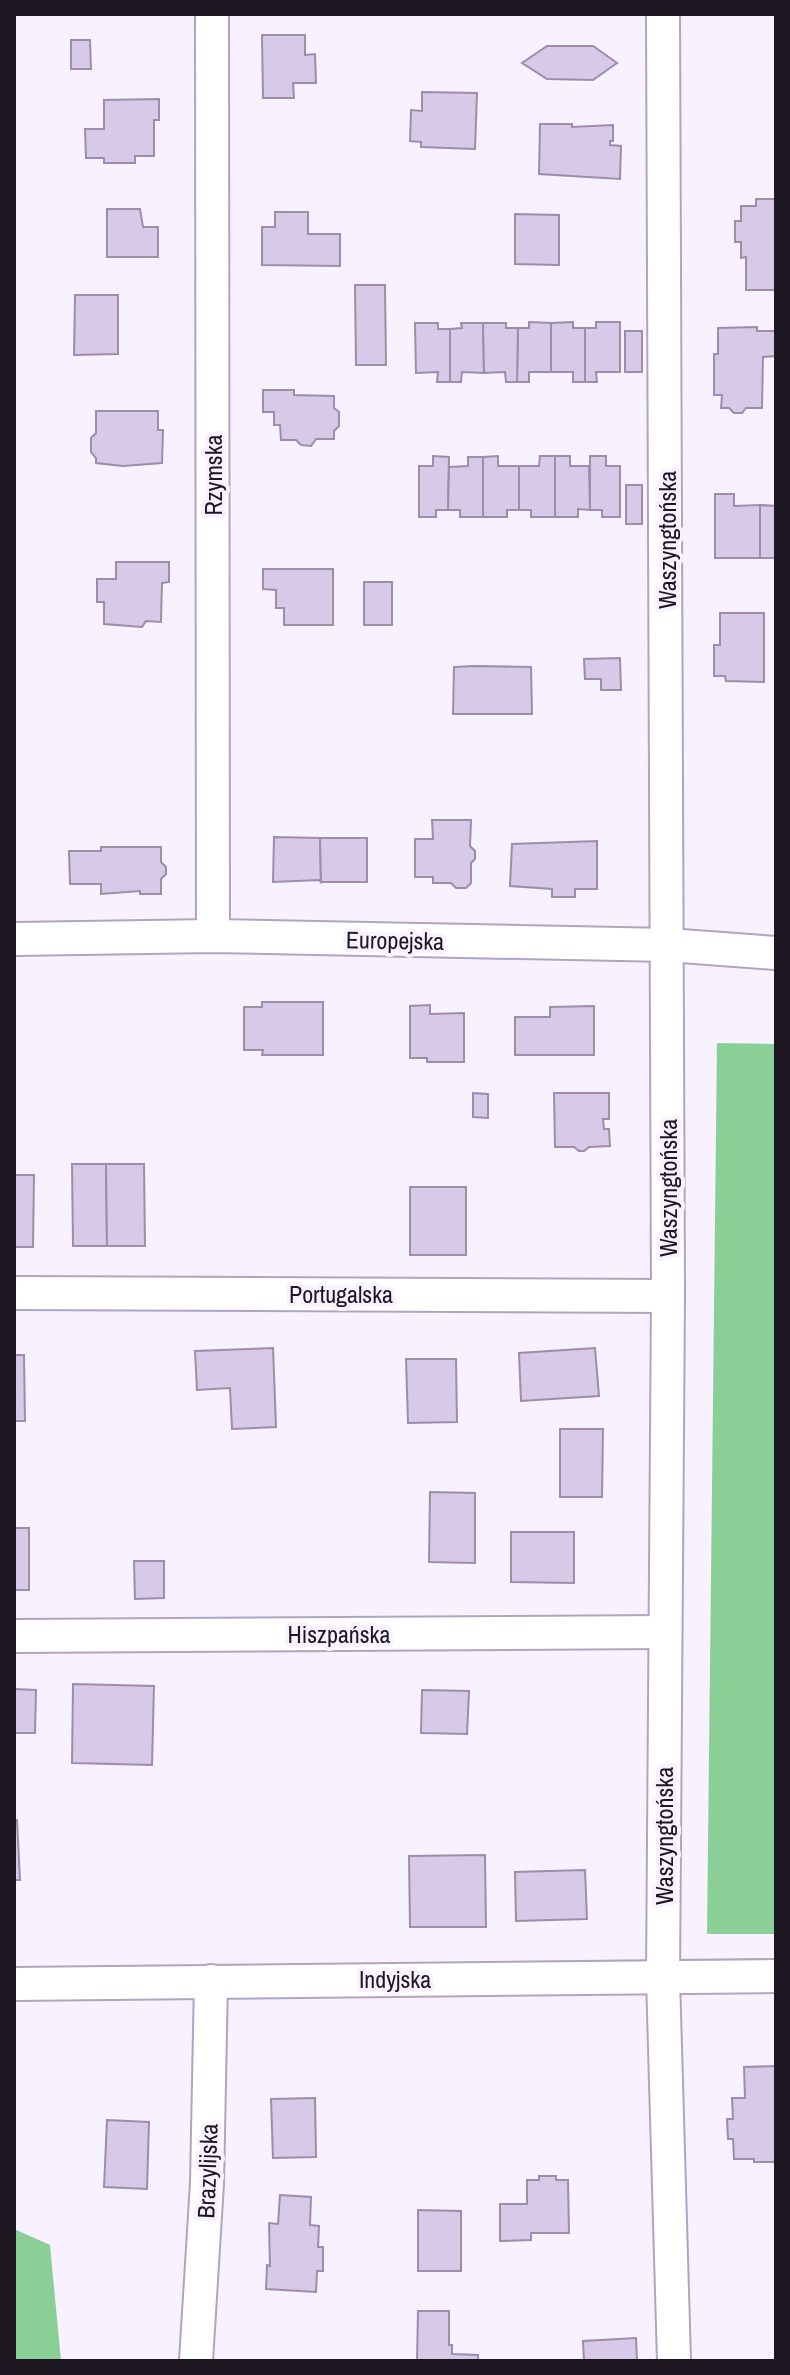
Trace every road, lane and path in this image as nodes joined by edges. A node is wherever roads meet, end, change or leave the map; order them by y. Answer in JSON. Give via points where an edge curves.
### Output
{"nodes":[{"id":1,"x":212,"y":14,"type":"edge"},
{"id":2,"x":663,"y":14,"type":"edge"},
{"id":3,"x":213,"y":936,"type":"junction"},
{"id":4,"x":14,"y":939,"type":"edge"},
{"id":5,"x":668,"y":945,"type":"junction"},
{"id":6,"x":776,"y":953,"type":"edge"},
{"id":7,"x":14,"y":1293,"type":"edge"},
{"id":8,"x":668,"y":1296,"type":"junction"},
{"id":9,"x":665,"y":1632,"type":"junction"},
{"id":10,"x":14,"y":1636,"type":"edge"},
{"id":11,"x":776,"y":1976,"type":"edge"},
{"id":12,"x":663,"y":1978,"type":"junction"},
{"id":13,"x":211,"y":1981,"type":"junction"},
{"id":14,"x":14,"y":1984,"type":"edge"},
{"id":15,"x":196,"y":2361,"type":"edge"},
{"id":16,"x":674,"y":2361,"type":"edge"}],
"edges":[{"from":1,"to":3,"type":"street","name":"Rzymska"},
{"from":2,"to":5,"type":"street","name":"Waszyngtońska"},
{"from":3,"to":4,"type":"street","name":"Europejska"},
{"from":3,"to":5,"type":"street","name":"Europejska"},
{"from":5,"to":6,"type":"street","name":"Europejska"},
{"from":5,"to":8,"type":"street","name":"Waszyngtońska"},
{"from":7,"to":8,"type":"street","name":"Portugalska"},
{"from":8,"to":9,"type":"street","name":"Waszyngtońska"},
{"from":9,"to":10,"type":"street","name":"Hiszpańska"},
{"from":9,"to":12,"type":"street","name":"Waszyngtońska"},
{"from":11,"to":12,"type":"street","name":"Indyjska"},
{"from":12,"to":13,"type":"street","name":"Indyjska"},
{"from":12,"to":16,"type":"street","name":"Waszyngtońska"},
{"from":13,"to":14,"type":"street","name":"Indyjska"},
{"from":13,"to":15,"type":"street","name":"Brazylijska"}]}
